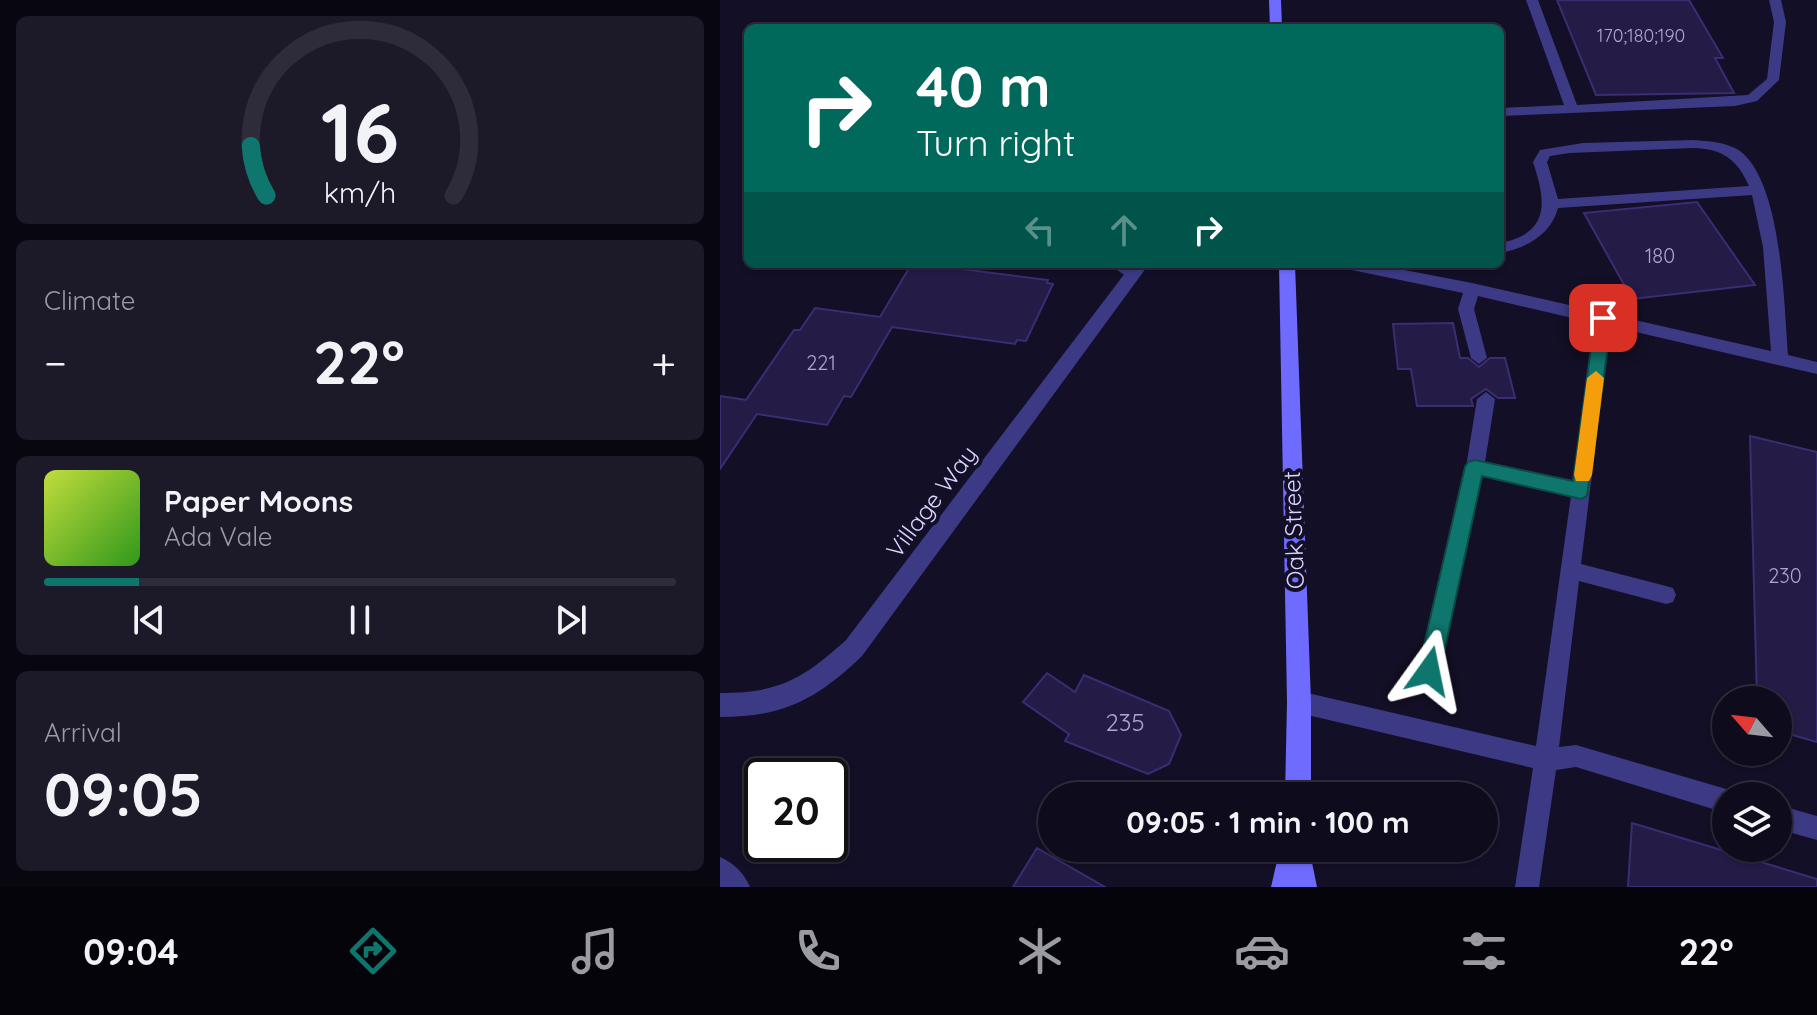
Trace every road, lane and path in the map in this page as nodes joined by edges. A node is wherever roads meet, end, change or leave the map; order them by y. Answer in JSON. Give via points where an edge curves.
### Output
{"nodes":[{"id":1,"x":1275,"y":0,"type":"edge"},
{"id":2,"x":1532,"y":0,"type":"edge"},
{"id":3,"x":1775,"y":0,"type":"edge"},
{"id":4,"x":1276,"y":24,"type":"edge"},
{"id":5,"x":1572,"y":110,"type":"junction"},
{"id":6,"x":1504,"y":112,"type":"edge"},
{"id":7,"x":1759,"y":190,"type":"junction"},
{"id":8,"x":1552,"y":204,"type":"junction"},
{"id":9,"x":1504,"y":247,"type":"edge"},
{"id":10,"x":1130,"y":268,"type":"edge"},
{"id":11,"x":1287,"y":268,"type":"edge"},
{"id":12,"x":1367,"y":268,"type":"edge"},
{"id":13,"x":1472,"y":289,"type":"junction"},
{"id":14,"x":1603,"y":318,"type":"junction"},
{"id":15,"x":1479,"y":358,"type":"dead end"},
{"id":16,"x":1780,"y":358,"type":"junction"},
{"id":17,"x":1817,"y":368,"type":"edge"},
{"id":18,"x":1486,"y":399,"type":"dead end"},
{"id":19,"x":1475,"y":467,"type":"junction"},
{"id":20,"x":1581,"y":491,"type":"junction"},
{"id":21,"x":1571,"y":570,"type":"junction"},
{"id":22,"x":1666,"y":595,"type":"dead end"},
{"id":23,"x":1429,"y":671,"type":"dead end"},
{"id":24,"x":1299,"y":702,"type":"junction"},
{"id":25,"x":720,"y":705,"type":"edge"},
{"id":26,"x":1546,"y":760,"type":"junction"},
{"id":27,"x":1298,"y":782,"type":"edge"},
{"id":28,"x":1712,"y":797,"type":"edge"},
{"id":29,"x":1792,"y":821,"type":"edge"},
{"id":30,"x":1817,"y":828,"type":"edge"},
{"id":31,"x":1291,"y":862,"type":"edge"},
{"id":32,"x":1297,"y":862,"type":"edge"},
{"id":33,"x":720,"y":871,"type":"edge"},
{"id":34,"x":736,"y":887,"type":"edge"},
{"id":35,"x":1285,"y":887,"type":"edge"},
{"id":36,"x":1303,"y":887,"type":"edge"},
{"id":37,"x":1527,"y":887,"type":"edge"}],
"edges":[{"from":1,"to":4,"type":"main road"},
{"from":2,"to":5,"type":"lane"},
{"from":3,"to":5,"type":"lane","via":[[1780,22],[1773,80],[1752,98]]},
{"from":5,"to":6,"type":"lane"},
{"from":7,"to":8,"type":"lane"},
{"from":7,"to":8,"type":"lane","via":[[1740,157],[1709,145],[1555,150],[1540,162]]},
{"from":7,"to":16,"type":"lane"},
{"from":8,"to":9,"type":"lane","via":[[1542,226]]},
{"from":10,"to":25,"type":"street","name":"Village Way","via":[[854,648],[824,677],[790,698],[755,706]]},
{"from":11,"to":24,"type":"main road","name":"Oak Street"},
{"from":12,"to":13,"type":"lane"},
{"from":13,"to":14,"type":"lane"},
{"from":13,"to":15,"type":"lane","via":[[1466,309]]},
{"from":14,"to":16,"type":"lane"},
{"from":14,"to":20,"type":"lane"},
{"from":16,"to":17,"type":"lane"},
{"from":18,"to":19,"type":"lane"},
{"from":19,"to":20,"type":"lane"},
{"from":19,"to":23,"type":"lane"},
{"from":20,"to":21,"type":"lane"},
{"from":21,"to":22,"type":"lane"},
{"from":21,"to":26,"type":"lane"},
{"from":24,"to":26,"type":"lane"},
{"from":24,"to":27,"type":"main road","name":"Oak Street"},
{"from":26,"to":28,"type":"lane","via":[[1576,756]]},
{"from":26,"to":37,"type":"lane"},
{"from":29,"to":30,"type":"lane"},
{"from":31,"to":35,"type":"main road"},
{"from":32,"to":36,"type":"main road"},
{"from":33,"to":34,"type":"street"}]}
